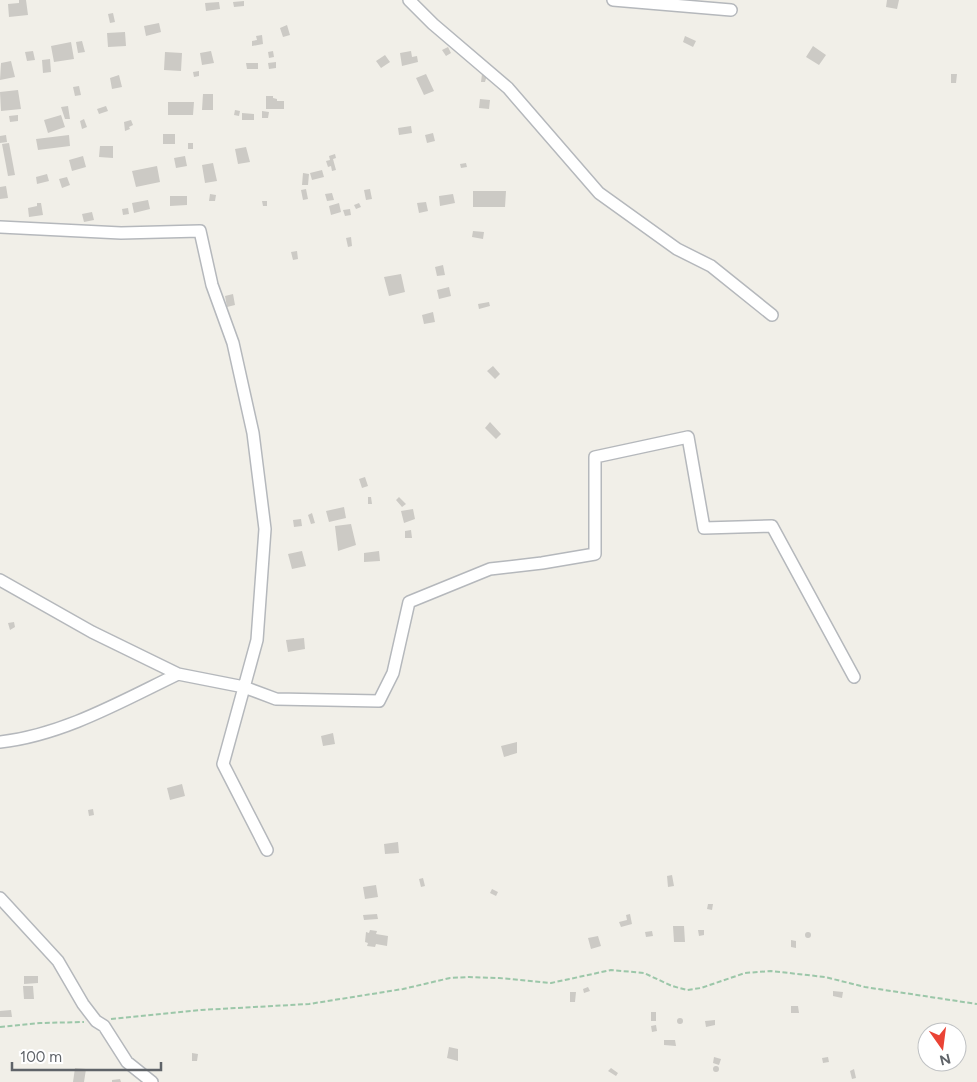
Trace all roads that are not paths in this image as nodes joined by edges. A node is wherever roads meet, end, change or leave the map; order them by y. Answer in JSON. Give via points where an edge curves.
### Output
{"nodes":[{"id":1,"x":409,"y":0,"type":"edge"},
{"id":2,"x":614,"y":0,"type":"edge"},
{"id":3,"x":731,"y":10,"type":"dead end"},
{"id":4,"x":0,"y":227,"type":"edge"},
{"id":5,"x":772,"y":314,"type":"dead end"},
{"id":6,"x":0,"y":580,"type":"edge"},
{"id":7,"x":178,"y":674,"type":"junction"},
{"id":8,"x":854,"y":676,"type":"dead end"},
{"id":9,"x":244,"y":687,"type":"junction"},
{"id":10,"x":0,"y":742,"type":"edge"},
{"id":11,"x":267,"y":850,"type":"dead end"},
{"id":12,"x":0,"y":898,"type":"edge"},
{"id":13,"x":152,"y":1082,"type":"edge"}],
"edges":[{"from":1,"to":5,"type":"street","via":[[508,88],[598,193],[677,249],[711,266]]},
{"from":2,"to":3,"type":"street"},
{"from":4,"to":9,"type":"street","via":[[121,232],[200,231],[212,284],[233,344],[253,433],[265,529],[257,640]]},
{"from":6,"to":7,"type":"street","via":[[92,632]]},
{"from":7,"to":9,"type":"street"},
{"from":7,"to":10,"type":"street","via":[[104,710],[39,736]]},
{"from":8,"to":9,"type":"street","via":[[772,526],[704,528],[688,437],[595,456],[595,554],[490,569],[409,602],[393,673],[378,701],[276,699]]},
{"from":9,"to":11,"type":"street","via":[[223,764]]},
{"from":12,"to":13,"type":"street","via":[[58,961],[77,996],[96,1021],[104,1026],[127,1062]]}]}
